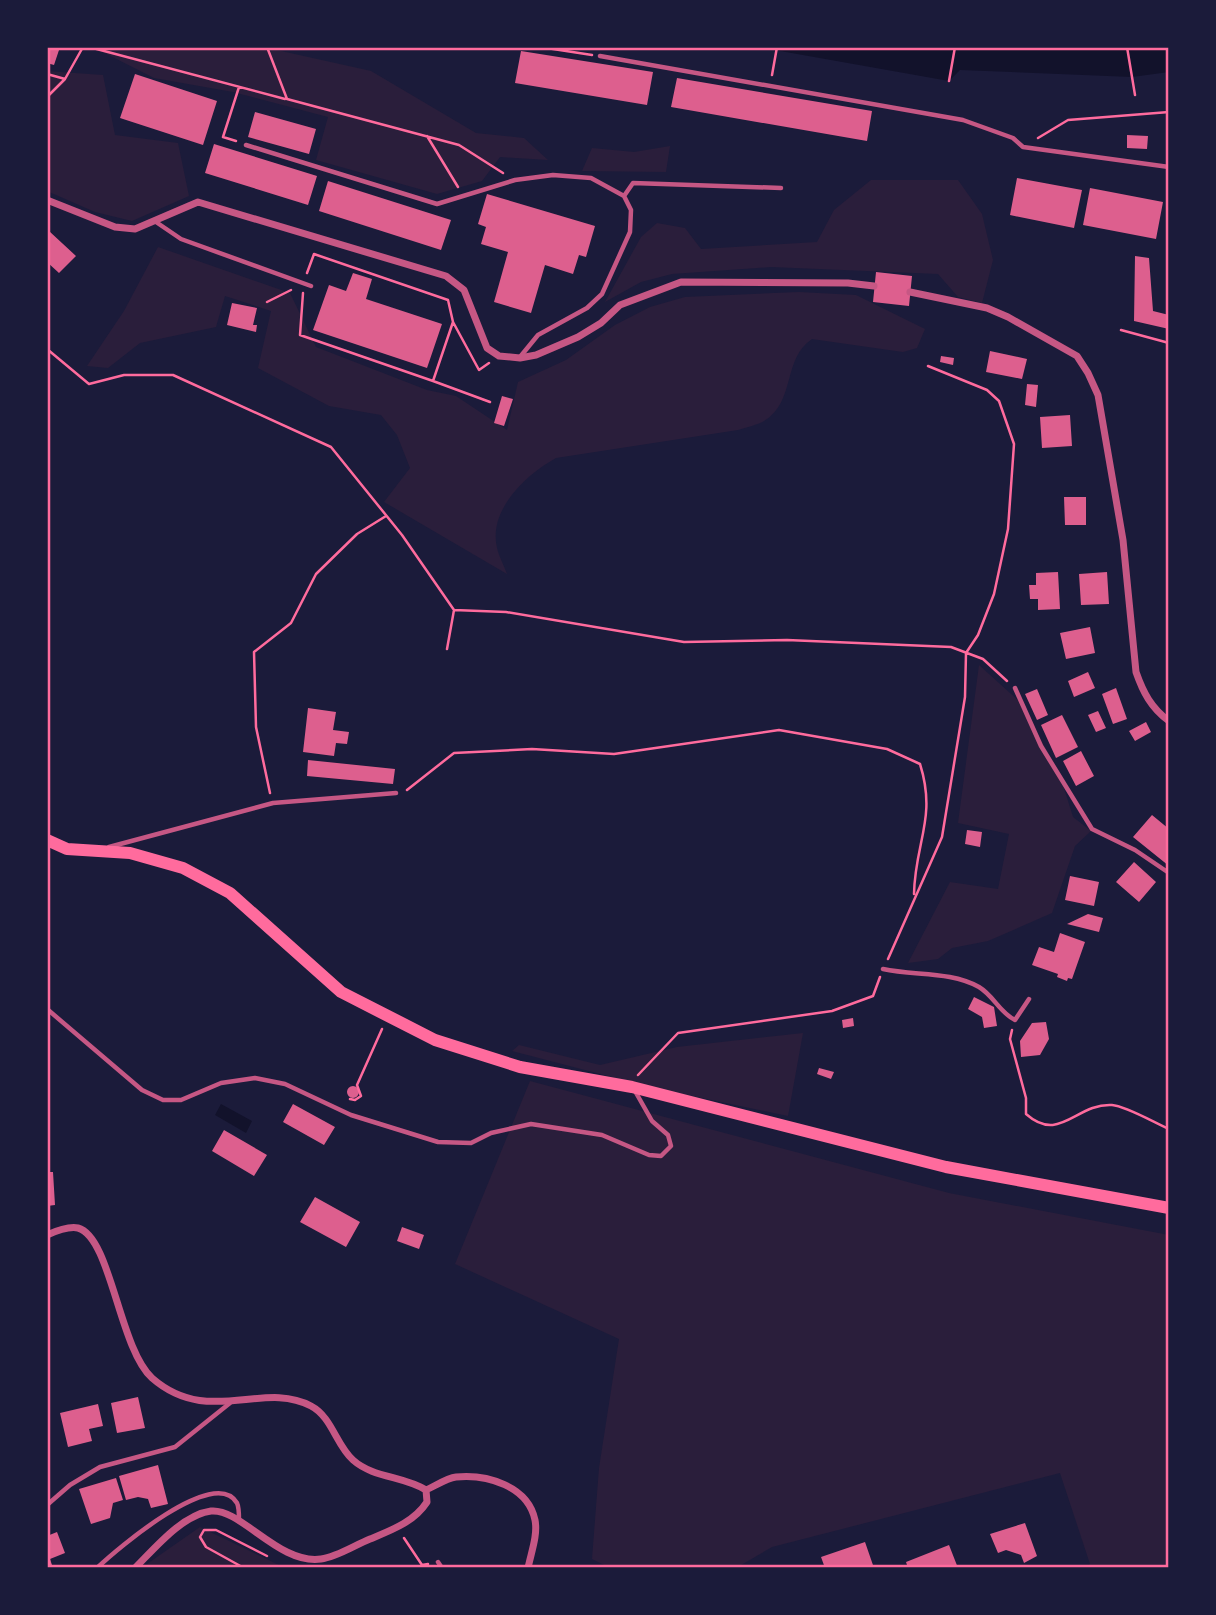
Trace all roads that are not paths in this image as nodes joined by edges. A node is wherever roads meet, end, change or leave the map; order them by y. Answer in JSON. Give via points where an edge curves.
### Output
{"nodes":[{"id":1,"x":600,"y":57,"type":"road end"},
{"id":2,"x":246,"y":145,"type":"road end"},
{"id":3,"x":1169,"y":167,"type":"edge"},
{"id":4,"x":781,"y":188,"type":"dead end"},
{"id":5,"x":624,"y":196,"type":"junction"},
{"id":6,"x":47,"y":200,"type":"edge"},
{"id":7,"x":156,"y":222,"type":"junction"},
{"id":8,"x":311,"y":286,"type":"dead end"},
{"id":9,"x":874,"y":286,"type":"dead end"},
{"id":10,"x":910,"y":292,"type":"dead end"},
{"id":11,"x":520,"y":358,"type":"junction"},
{"id":12,"x":1014,"y":688,"type":"road end"},
{"id":13,"x":1169,"y":721,"type":"edge"},
{"id":14,"x":396,"y":793,"type":"road end"},
{"id":15,"x":47,"y":840,"type":"edge"},
{"id":16,"x":99,"y":850,"type":"junction"},
{"id":17,"x":1169,"y":873,"type":"edge"},
{"id":18,"x":883,"y":969,"type":"road end"},
{"id":19,"x":1029,"y":999,"type":"dead end"},
{"id":20,"x":47,"y":1009,"type":"edge"},
{"id":21,"x":632,"y":1087,"type":"junction"},
{"id":22,"x":1169,"y":1208,"type":"edge"},
{"id":23,"x":47,"y":1236,"type":"edge"},
{"id":24,"x":230,"y":1403,"type":"junction"},
{"id":25,"x":426,"y":1490,"type":"junction"},
{"id":26,"x":47,"y":1505,"type":"edge"},
{"id":27,"x":240,"y":1521,"type":"junction"},
{"id":28,"x":438,"y":1562,"type":"dead end"},
{"id":29,"x":97,"y":1568,"type":"edge"},
{"id":30,"x":135,"y":1568,"type":"edge"},
{"id":31,"x":442,"y":1568,"type":"edge"},
{"id":32,"x":528,"y":1568,"type":"edge"}],
"edges":[{"from":1,"to":3,"type":"lane","via":[[964,120],[1013,138],[1023,147]]},
{"from":2,"to":5,"type":"lane","via":[[437,204],[515,180],[553,175],[591,178]]},
{"from":4,"to":5,"type":"lane","via":[[633,183]]},
{"from":5,"to":11,"type":"lane","via":[[631,210],[630,232],[602,294],[587,308],[538,335]]},
{"from":6,"to":7,"type":"street","via":[[115,227],[135,229]]},
{"from":7,"to":8,"type":"lane","via":[[181,239]]},
{"from":7,"to":11,"type":"street","via":[[198,202],[446,276],[464,290],[487,348],[499,356]]},
{"from":9,"to":11,"type":"street","via":[[681,282],[620,305],[578,337]]},
{"from":10,"to":13,"type":"street","via":[[987,308],[1008,317],[1077,356],[1088,373],[1098,395],[1123,540],[1136,672],[1150,702]]},
{"from":12,"to":17,"type":"lane","via":[[1041,746],[1093,829]]},
{"from":14,"to":16,"type":"lane","via":[[272,803]]},
{"from":15,"to":16,"type":"main road","via":[[67,849]]},
{"from":16,"to":21,"type":"main road","via":[[170,863],[230,893],[341,992],[435,1040],[520,1067]]},
{"from":18,"to":19,"type":"lane","via":[[958,978],[981,988],[1015,1020]]},
{"from":20,"to":21,"type":"lane","via":[[142,1090],[163,1100],[181,1100],[220,1083],[255,1077],[285,1084],[351,1115],[438,1142],[471,1143],[531,1124],[602,1135],[661,1156],[671,1146],[668,1135],[652,1121]]},
{"from":21,"to":22,"type":"main road","via":[[946,1167]]},
{"from":23,"to":24,"type":"street","via":[[75,1227],[99,1247],[122,1324],[151,1377],[175,1392],[205,1402]]},
{"from":24,"to":25,"type":"street","via":[[283,1399],[312,1406],[354,1461]]},
{"from":24,"to":26,"type":"lane","via":[[174,1447],[100,1467]]},
{"from":25,"to":27,"type":"street","via":[[427,1502],[413,1519],[321,1559],[300,1557],[255,1535]]},
{"from":25,"to":32,"type":"street","via":[[455,1477],[495,1481],[514,1489],[529,1502],[535,1522]]},
{"from":27,"to":29,"type":"lane","via":[[237,1504],[229,1496],[216,1492],[197,1496]]},
{"from":27,"to":30,"type":"street","via":[[215,1511],[201,1513]]},
{"from":28,"to":31,"type":"lane"}]}
